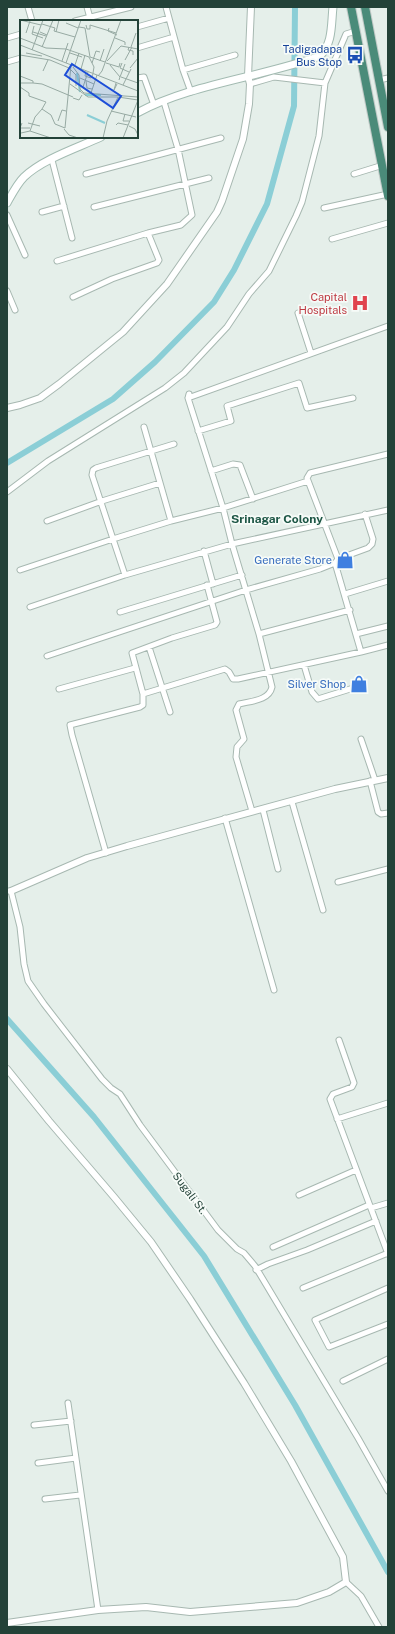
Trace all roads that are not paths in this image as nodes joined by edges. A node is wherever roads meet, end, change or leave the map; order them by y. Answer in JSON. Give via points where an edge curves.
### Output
{"nodes":[{"id":1,"x":28,"y":7,"type":"edge"},
{"id":2,"x":87,"y":7,"type":"edge"},
{"id":3,"x":131,"y":7,"type":"edge"},
{"id":4,"x":166,"y":7,"type":"edge"},
{"id":5,"x":251,"y":7,"type":"edge"},
{"id":6,"x":333,"y":7,"type":"edge"},
{"id":7,"x":352,"y":7,"type":"edge"},
{"id":8,"x":365,"y":7,"type":"edge"},
{"id":9,"x":90,"y":18,"type":"junction"},
{"id":10,"x":169,"y":18,"type":"junction"},
{"id":11,"x":32,"y":20,"type":"edge"},
{"id":12,"x":80,"y":20,"type":"edge"},
{"id":13,"x":138,"y":27,"type":"edge"},
{"id":14,"x":356,"y":31,"type":"junction"},
{"id":15,"x":20,"y":34,"type":"edge"},
{"id":16,"x":174,"y":37,"type":"junction"},
{"id":17,"x":7,"y":38,"type":"edge"},
{"id":18,"x":138,"y":48,"type":"edge"},
{"id":19,"x":235,"y":55,"type":"dead end"},
{"id":20,"x":20,"y":58,"type":"edge"},
{"id":21,"x":7,"y":62,"type":"edge"},
{"id":22,"x":183,"y":70,"type":"junction"},
{"id":23,"x":138,"y":78,"type":"edge"},
{"id":24,"x":388,"y":78,"type":"edge"},
{"id":25,"x":249,"y":80,"type":"junction"},
{"id":26,"x":379,"y":80,"type":"junction"},
{"id":27,"x":325,"y":83,"type":"junction"},
{"id":28,"x":190,"y":92,"type":"junction"},
{"id":29,"x":164,"y":102,"type":"junction"},
{"id":30,"x":154,"y":105,"type":"junction"},
{"id":31,"x":138,"y":113,"type":"edge"},
{"id":32,"x":388,"y":127,"type":"edge"},
{"id":33,"x":99,"y":138,"type":"edge"},
{"id":34,"x":221,"y":138,"type":"dead end"},
{"id":35,"x":178,"y":149,"type":"junction"},
{"id":36,"x":52,"y":160,"type":"junction"},
{"id":37,"x":383,"y":165,"type":"junction"},
{"id":38,"x":86,"y":174,"type":"dead end"},
{"id":39,"x":354,"y":174,"type":"dead end"},
{"id":40,"x":209,"y":178,"type":"dead end"},
{"id":41,"x":186,"y":184,"type":"junction"},
{"id":42,"x":388,"y":195,"type":"edge"},
{"id":43,"x":7,"y":203,"type":"edge"},
{"id":44,"x":64,"y":206,"type":"junction"},
{"id":45,"x":94,"y":207,"type":"dead end"},
{"id":46,"x":324,"y":208,"type":"dead end"},
{"id":47,"x":42,"y":212,"type":"dead end"},
{"id":48,"x":7,"y":215,"type":"edge"},
{"id":49,"x":388,"y":223,"type":"edge"},
{"id":50,"x":148,"y":233,"type":"junction"},
{"id":51,"x":72,"y":238,"type":"dead end"},
{"id":52,"x":332,"y":239,"type":"dead end"},
{"id":53,"x":25,"y":255,"type":"dead end"},
{"id":54,"x":57,"y":261,"type":"dead end"},
{"id":55,"x":7,"y":291,"type":"edge"},
{"id":56,"x":73,"y":297,"type":"dead end"},
{"id":57,"x":16,"y":310,"type":"dead end"},
{"id":58,"x":298,"y":314,"type":"dead end"},
{"id":59,"x":388,"y":326,"type":"edge"},
{"id":60,"x":311,"y":353,"type":"junction"},
{"id":61,"x":352,"y":398,"type":"dead end"},
{"id":62,"x":7,"y":408,"type":"edge"},
{"id":63,"x":144,"y":427,"type":"dead end"},
{"id":64,"x":198,"y":431,"type":"junction"},
{"id":65,"x":174,"y":444,"type":"dead end"},
{"id":66,"x":151,"y":451,"type":"junction"},
{"id":67,"x":388,"y":454,"type":"edge"},
{"id":68,"x":211,"y":471,"type":"junction"},
{"id":69,"x":308,"y":481,"type":"junction"},
{"id":70,"x":160,"y":483,"type":"junction"},
{"id":71,"x":7,"y":492,"type":"edge"},
{"id":72,"x":253,"y":499,"type":"junction"},
{"id":73,"x":102,"y":501,"type":"junction"},
{"id":74,"x":223,"y":508,"type":"junction"},
{"id":75,"x":388,"y":510,"type":"edge"},
{"id":76,"x":365,"y":514,"type":"junction"},
{"id":77,"x":48,"y":521,"type":"dead end"},
{"id":78,"x":171,"y":521,"type":"junction"},
{"id":79,"x":325,"y":522,"type":"junction"},
{"id":80,"x":113,"y":539,"type":"junction"},
{"id":81,"x":232,"y":544,"type":"junction"},
{"id":82,"x":204,"y":551,"type":"junction"},
{"id":83,"x":337,"y":561,"type":"junction"},
{"id":84,"x":20,"y":570,"type":"dead end"},
{"id":85,"x":126,"y":575,"type":"junction"},
{"id":86,"x":242,"y":575,"type":"junction"},
{"id":87,"x":388,"y":582,"type":"edge"},
{"id":88,"x":210,"y":585,"type":"junction"},
{"id":89,"x":246,"y":590,"type":"junction"},
{"id":90,"x":345,"y":594,"type":"junction"},
{"id":91,"x":212,"y":602,"type":"junction"},
{"id":92,"x":30,"y":607,"type":"dead end"},
{"id":93,"x":350,"y":610,"type":"junction"},
{"id":94,"x":120,"y":612,"type":"dead end"},
{"id":95,"x":388,"y":626,"type":"edge"},
{"id":96,"x":259,"y":634,"type":"junction"},
{"id":97,"x":356,"y":634,"type":"junction"},
{"id":98,"x":388,"y":645,"type":"edge"},
{"id":99,"x":149,"y":647,"type":"junction"},
{"id":100,"x":362,"y":652,"type":"junction"},
{"id":101,"x":47,"y":656,"type":"dead end"},
{"id":102,"x":304,"y":665,"type":"junction"},
{"id":103,"x":136,"y":668,"type":"junction"},
{"id":104,"x":269,"y":672,"type":"junction"},
{"id":105,"x":363,"y":685,"type":"dead end"},
{"id":106,"x":161,"y":688,"type":"junction"},
{"id":107,"x":59,"y":690,"type":"dead end"},
{"id":108,"x":143,"y":694,"type":"junction"},
{"id":109,"x":170,"y":712,"type":"dead end"},
{"id":110,"x":362,"y":740,"type":"dead end"},
{"id":111,"x":388,"y":778,"type":"edge"},
{"id":112,"x":373,"y":781,"type":"junction"},
{"id":113,"x":292,"y":802,"type":"junction"},
{"id":114,"x":263,"y":810,"type":"junction"},
{"id":115,"x":252,"y":811,"type":"junction"},
{"id":116,"x":388,"y":813,"type":"edge"},
{"id":117,"x":225,"y":818,"type":"junction"},
{"id":118,"x":106,"y":853,"type":"junction"},
{"id":119,"x":278,"y":869,"type":"dead end"},
{"id":120,"x":388,"y":869,"type":"edge"},
{"id":121,"x":338,"y":882,"type":"dead end"},
{"id":122,"x":9,"y":891,"type":"edge"},
{"id":123,"x":323,"y":910,"type":"dead end"},
{"id":124,"x":274,"y":990,"type":"dead end"},
{"id":125,"x":339,"y":1040,"type":"dead end"},
{"id":126,"x":7,"y":1069,"type":"edge"},
{"id":127,"x":388,"y":1103,"type":"edge"},
{"id":128,"x":337,"y":1119,"type":"junction"},
{"id":129,"x":356,"y":1170,"type":"junction"},
{"id":130,"x":299,"y":1195,"type":"dead end"},
{"id":131,"x":388,"y":1203,"type":"edge"},
{"id":132,"x":370,"y":1207,"type":"junction"},
{"id":133,"x":376,"y":1221,"type":"junction"},
{"id":134,"x":273,"y":1247,"type":"dead end"},
{"id":135,"x":388,"y":1253,"type":"edge"},
{"id":136,"x":256,"y":1270,"type":"junction"},
{"id":137,"x":303,"y":1288,"type":"dead end"},
{"id":138,"x":388,"y":1288,"type":"edge"},
{"id":139,"x":388,"y":1324,"type":"edge"},
{"id":140,"x":388,"y":1359,"type":"edge"},
{"id":141,"x":343,"y":1381,"type":"dead end"},
{"id":142,"x":68,"y":1403,"type":"dead end"},
{"id":143,"x":71,"y":1420,"type":"junction"},
{"id":144,"x":34,"y":1425,"type":"dead end"},
{"id":145,"x":76,"y":1458,"type":"junction"},
{"id":146,"x":38,"y":1463,"type":"dead end"},
{"id":147,"x":388,"y":1491,"type":"edge"},
{"id":148,"x":80,"y":1494,"type":"junction"},
{"id":149,"x":45,"y":1499,"type":"dead end"},
{"id":150,"x":346,"y":1582,"type":"junction"},
{"id":151,"x":98,"y":1610,"type":"junction"},
{"id":152,"x":9,"y":1624,"type":"edge"},
{"id":153,"x":379,"y":1627,"type":"edge"}],
"edges":[{"from":1,"to":11,"type":"street"},
{"from":2,"to":9,"type":"street"},
{"from":3,"to":9,"type":"street"},
{"from":4,"to":10,"type":"street"},
{"from":5,"to":25,"type":"street"},
{"from":6,"to":25,"type":"main road","via":[[330,41],[320,56],[260,74]]},
{"from":7,"to":14,"type":"highway"},
{"from":8,"to":26,"type":"highway"},
{"from":9,"to":12,"type":"street"},
{"from":10,"to":13,"type":"street"},
{"from":10,"to":16,"type":"street"},
{"from":14,"to":27,"type":"street","via":[[346,34]]},
{"from":14,"to":37,"type":"highway"},
{"from":15,"to":17,"type":"street"},
{"from":16,"to":18,"type":"street"},
{"from":16,"to":22,"type":"street"},
{"from":19,"to":22,"type":"street"},
{"from":20,"to":21,"type":"street"},
{"from":22,"to":28,"type":"street"},
{"from":23,"to":30,"type":"street","via":[[144,77]]},
{"from":24,"to":26,"type":"street"},
{"from":25,"to":27,"type":"street","via":[[274,77]]},
{"from":25,"to":28,"type":"main road"},
{"from":25,"to":62,"type":"street","via":[[250,104],[243,139],[222,201],[168,284],[123,332],[59,384],[40,398]]},
{"from":26,"to":32,"type":"highway"},
{"from":27,"to":71,"type":"street","via":[[319,136],[296,216],[269,271],[249,294],[227,327],[184,373],[165,388],[66,449]]},
{"from":28,"to":29,"type":"main road"},
{"from":29,"to":30,"type":"main road"},
{"from":29,"to":35,"type":"street"},
{"from":30,"to":31,"type":"main road"},
{"from":33,"to":36,"type":"main road"},
{"from":34,"to":35,"type":"street"},
{"from":35,"to":38,"type":"street"},
{"from":35,"to":41,"type":"street"},
{"from":36,"to":43,"type":"main road","via":[[25,177]]},
{"from":36,"to":44,"type":"street"},
{"from":37,"to":39,"type":"street"},
{"from":37,"to":42,"type":"highway"},
{"from":40,"to":41,"type":"street"},
{"from":41,"to":45,"type":"street"},
{"from":41,"to":50,"type":"street","via":[[192,215],[181,225]]},
{"from":42,"to":46,"type":"street"},
{"from":44,"to":47,"type":"street"},
{"from":44,"to":51,"type":"street"},
{"from":48,"to":53,"type":"street"},
{"from":49,"to":52,"type":"street"},
{"from":50,"to":54,"type":"street"},
{"from":50,"to":56,"type":"street","via":[[159,260],[157,263],[112,279]]},
{"from":55,"to":57,"type":"street"},
{"from":58,"to":60,"type":"street"},
{"from":59,"to":60,"type":"street"},
{"from":60,"to":64,"type":"street","via":[[189,396]]},
{"from":61,"to":64,"type":"street","via":[[307,408],[300,383],[227,406],[231,421]]},
{"from":63,"to":66,"type":"street"},
{"from":64,"to":68,"type":"street"},
{"from":65,"to":66,"type":"street"},
{"from":66,"to":70,"type":"street"},
{"from":66,"to":73,"type":"street","via":[[94,469],[92,475]]},
{"from":67,"to":69,"type":"street","via":[[314,472],[308,475]]},
{"from":68,"to":72,"type":"street","via":[[233,464],[240,465]]},
{"from":68,"to":74,"type":"street"},
{"from":69,"to":72,"type":"street"},
{"from":69,"to":79,"type":"street"},
{"from":70,"to":73,"type":"street"},
{"from":70,"to":78,"type":"street"},
{"from":72,"to":74,"type":"street"},
{"from":73,"to":77,"type":"street"},
{"from":73,"to":80,"type":"street"},
{"from":74,"to":78,"type":"street"},
{"from":74,"to":81,"type":"street"},
{"from":75,"to":76,"type":"street"},
{"from":76,"to":79,"type":"street"},
{"from":76,"to":83,"type":"street","via":[[372,544]]},
{"from":78,"to":80,"type":"street"},
{"from":79,"to":81,"type":"street"},
{"from":79,"to":83,"type":"street"},
{"from":80,"to":84,"type":"street"},
{"from":80,"to":85,"type":"street"},
{"from":81,"to":82,"type":"street"},
{"from":81,"to":86,"type":"street"},
{"from":82,"to":85,"type":"street"},
{"from":82,"to":88,"type":"street"},
{"from":83,"to":89,"type":"street","via":[[320,569]]},
{"from":83,"to":90,"type":"street"},
{"from":85,"to":92,"type":"street"},
{"from":86,"to":88,"type":"street"},
{"from":86,"to":89,"type":"street"},
{"from":87,"to":90,"type":"street"},
{"from":88,"to":91,"type":"street"},
{"from":88,"to":94,"type":"street"},
{"from":89,"to":91,"type":"street"},
{"from":89,"to":96,"type":"street"},
{"from":90,"to":93,"type":"street"},
{"from":91,"to":99,"type":"street","via":[[217,622],[215,625]]},
{"from":91,"to":101,"type":"street"},
{"from":93,"to":96,"type":"street"},
{"from":93,"to":97,"type":"street"},
{"from":95,"to":97,"type":"street"},
{"from":96,"to":104,"type":"street"},
{"from":97,"to":100,"type":"street"},
{"from":98,"to":100,"type":"street"},
{"from":99,"to":103,"type":"street","via":[[133,653]]},
{"from":99,"to":106,"type":"street"},
{"from":100,"to":102,"type":"street"},
{"from":102,"to":104,"type":"street"},
{"from":102,"to":105,"type":"street","via":[[312,692],[318,699]]},
{"from":103,"to":107,"type":"street"},
{"from":103,"to":108,"type":"street"},
{"from":104,"to":106,"type":"street","via":[[233,680],[225,669]]},
{"from":104,"to":115,"type":"street","via":[[271,692],[264,697],[239,704],[236,710],[244,739],[237,747],[236,757]]},
{"from":106,"to":108,"type":"street"},
{"from":106,"to":109,"type":"street"},
{"from":108,"to":118,"type":"street","via":[[144,704],[140,707],[70,724]]},
{"from":110,"to":112,"type":"street"},
{"from":111,"to":112,"type":"street"},
{"from":112,"to":113,"type":"street"},
{"from":112,"to":116,"type":"street","via":[[378,812]]},
{"from":113,"to":114,"type":"street"},
{"from":113,"to":123,"type":"street"},
{"from":114,"to":115,"type":"street"},
{"from":114,"to":119,"type":"street"},
{"from":115,"to":117,"type":"street"},
{"from":117,"to":118,"type":"street"},
{"from":117,"to":124,"type":"street"},
{"from":118,"to":122,"type":"street","via":[[87,858]]},
{"from":120,"to":121,"type":"street"},
{"from":122,"to":136,"type":"street","name":"Sugali St.","via":[[20,927],[28,981],[102,1079],[120,1094],[207,1217],[229,1242],[250,1259]]},
{"from":125,"to":128,"type":"street","via":[[354,1083],[352,1087],[330,1097]]},
{"from":126,"to":150,"type":"street","via":[[124,1208],[190,1299],[291,1461],[343,1557]]},
{"from":127,"to":128,"type":"street"},
{"from":128,"to":129,"type":"street"},
{"from":129,"to":130,"type":"street"},
{"from":129,"to":132,"type":"street"},
{"from":131,"to":132,"type":"street"},
{"from":132,"to":133,"type":"street"},
{"from":132,"to":134,"type":"street"},
{"from":133,"to":135,"type":"street"},
{"from":133,"to":136,"type":"street"},
{"from":135,"to":137,"type":"street"},
{"from":136,"to":147,"type":"street","name":"Sugali St."},
{"from":138,"to":139,"type":"street","via":[[316,1320],[329,1347]]},
{"from":140,"to":141,"type":"street"},
{"from":142,"to":143,"type":"street"},
{"from":143,"to":144,"type":"street"},
{"from":143,"to":145,"type":"street"},
{"from":145,"to":146,"type":"street"},
{"from":145,"to":148,"type":"street"},
{"from":148,"to":149,"type":"street"},
{"from":148,"to":151,"type":"street"},
{"from":150,"to":151,"type":"street","via":[[329,1592],[297,1603],[190,1612],[146,1607]]},
{"from":150,"to":153,"type":"street","via":[[361,1596]]},
{"from":151,"to":152,"type":"street"}]}
